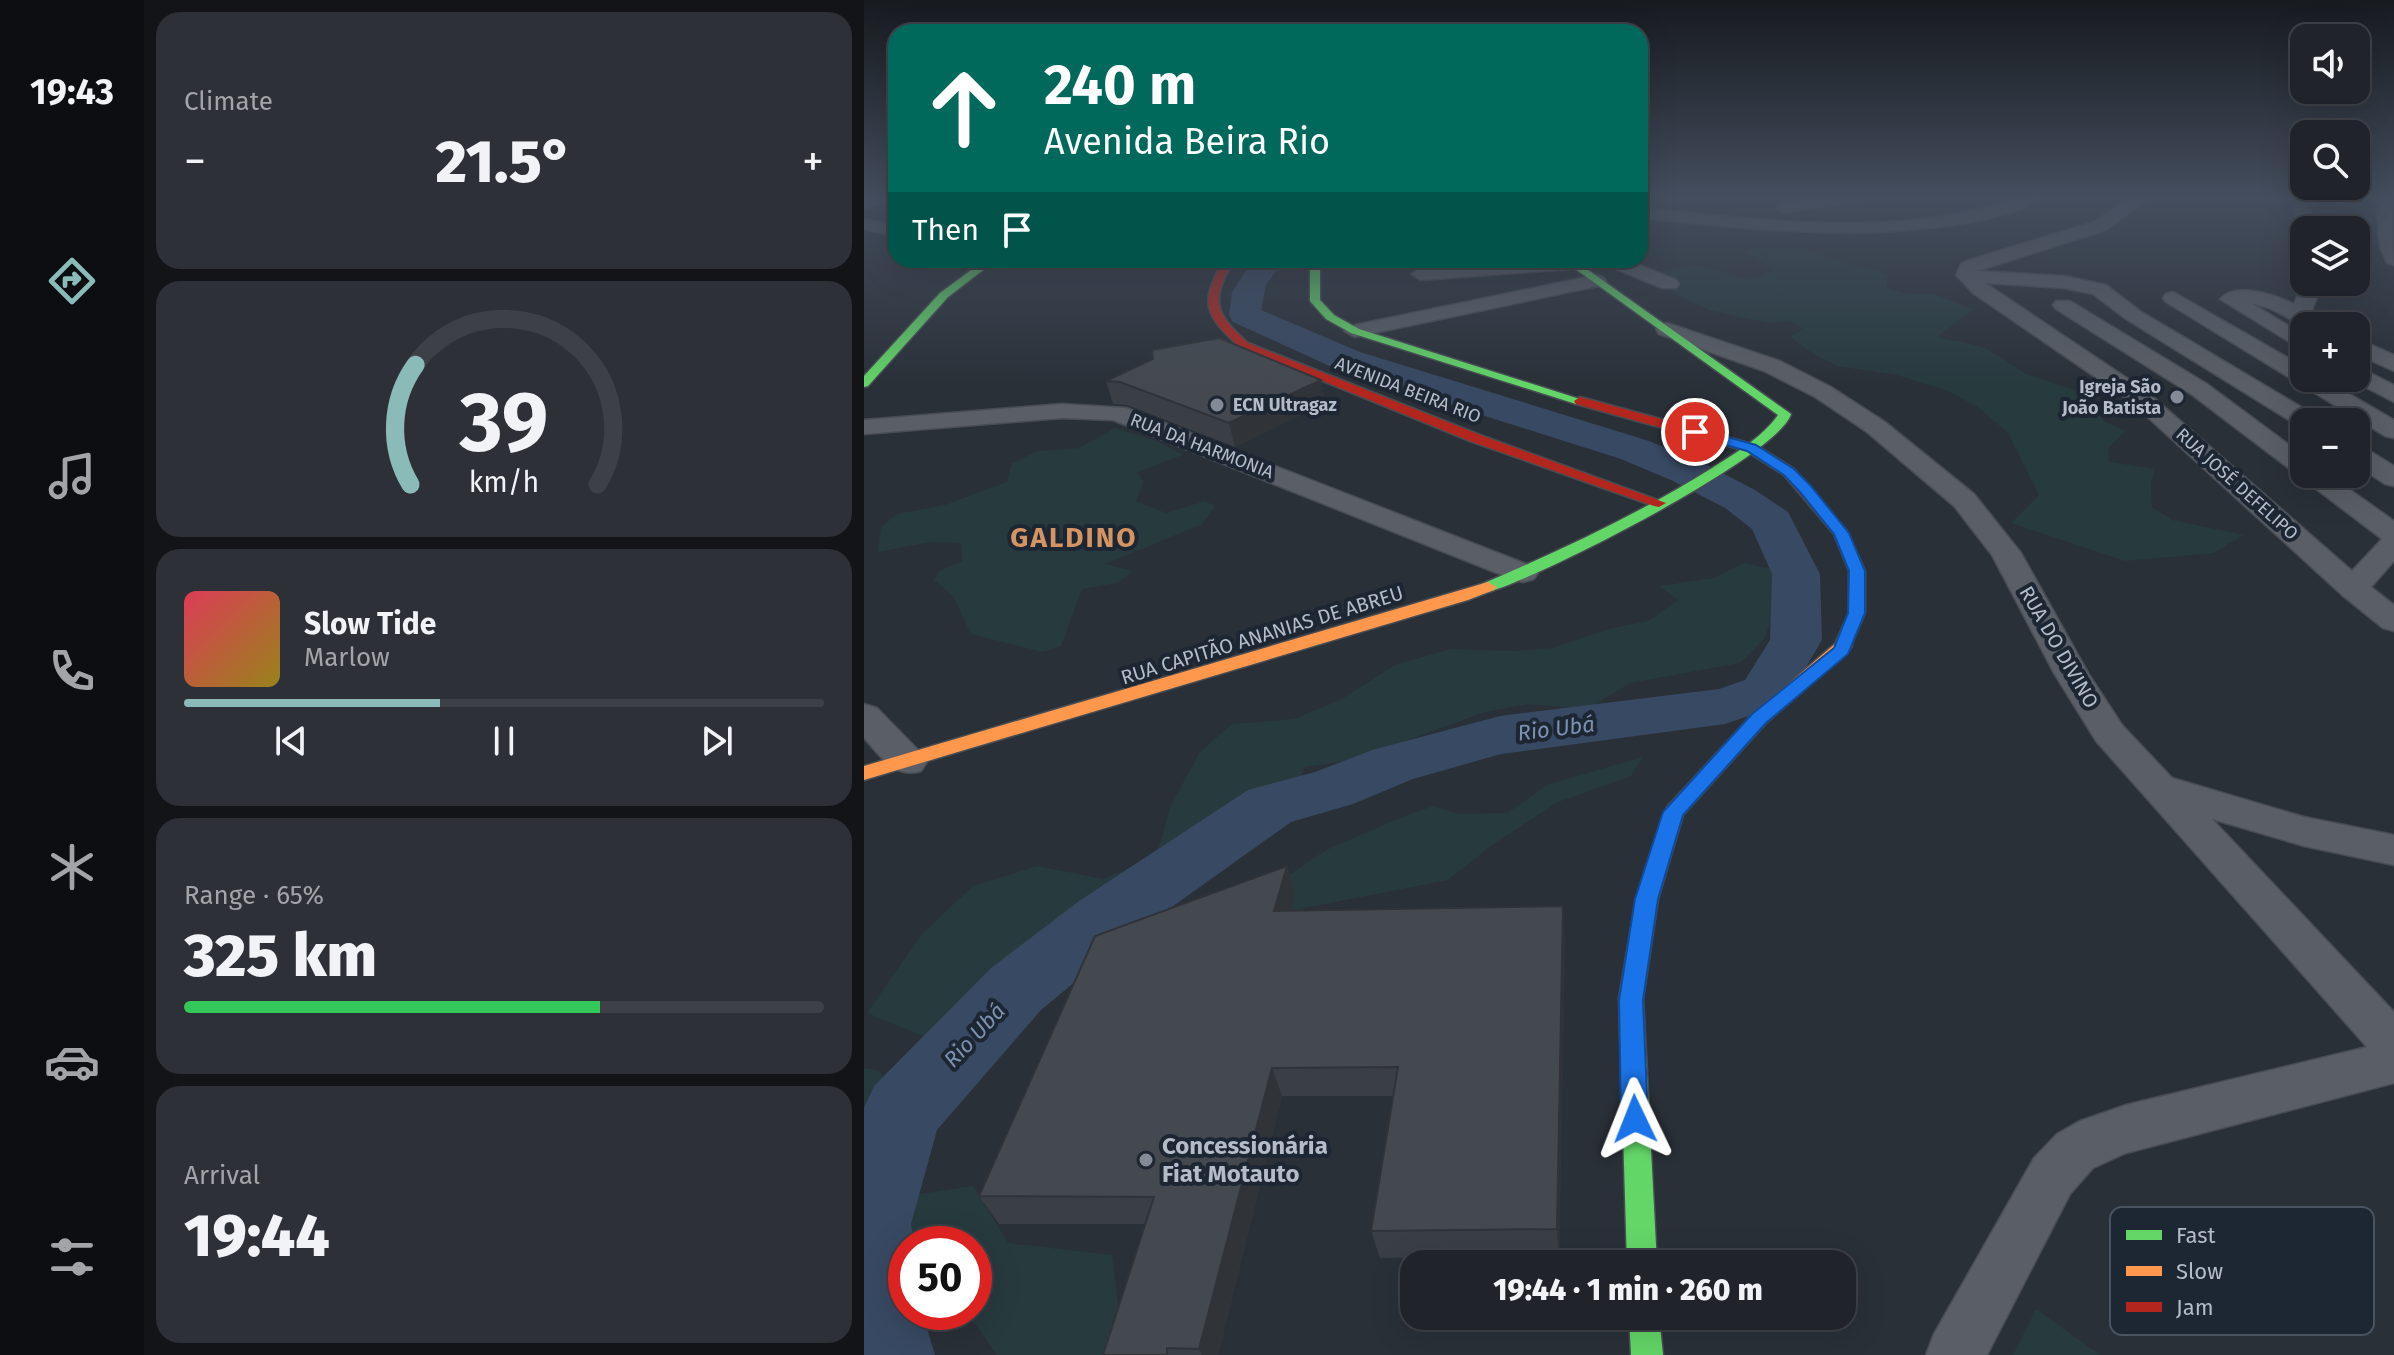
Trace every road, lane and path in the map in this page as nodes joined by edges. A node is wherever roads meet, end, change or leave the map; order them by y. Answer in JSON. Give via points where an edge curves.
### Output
{"nodes":[{"id":1,"x":1992,"y":259,"type":"edge"},
{"id":2,"x":980,"y":268,"type":"edge"},
{"id":3,"x":1224,"y":268,"type":"edge"},
{"id":4,"x":1315,"y":268,"type":"edge"},
{"id":5,"x":1489,"y":268,"type":"edge"},
{"id":6,"x":1578,"y":268,"type":"edge"},
{"id":7,"x":1630,"y":268,"type":"edge"},
{"id":8,"x":1421,"y":274,"type":"dead end"},
{"id":9,"x":1966,"y":275,"type":"junction"},
{"id":10,"x":1596,"y":281,"type":"junction"},
{"id":11,"x":1669,"y":284,"type":"dead end"},
{"id":12,"x":2173,"y":298,"type":"dead end"},
{"id":13,"x":2063,"y":305,"type":"dead end"},
{"id":14,"x":2291,"y":312,"type":"edge"},
{"id":15,"x":1667,"y":329,"type":"junction"},
{"id":16,"x":1355,"y":331,"type":"junction"},
{"id":17,"x":2290,"y":336,"type":"edge"},
{"id":18,"x":2370,"y":352,"type":"edge"},
{"id":19,"x":2394,"y":364,"type":"edge"},
{"id":20,"x":2290,"y":368,"type":"edge"},
{"id":21,"x":2370,"y":381,"type":"edge"},
{"id":22,"x":864,"y":383,"type":"edge"},
{"id":23,"x":2330,"y":392,"type":"edge"},
{"id":24,"x":2394,"y":395,"type":"edge"},
{"id":25,"x":2290,"y":410,"type":"edge"},
{"id":26,"x":864,"y":427,"type":"edge"},
{"id":27,"x":2394,"y":431,"type":"edge"},
{"id":28,"x":1746,"y":452,"type":"junction"},
{"id":29,"x":2290,"y":458,"type":"edge"},
{"id":30,"x":2370,"y":462,"type":"edge"},
{"id":31,"x":2394,"y":478,"type":"edge"},
{"id":32,"x":2327,"y":488,"type":"edge"},
{"id":33,"x":1668,"y":498,"type":"junction"},
{"id":34,"x":2393,"y":544,"type":"edge"},
{"id":35,"x":1523,"y":573,"type":"junction"},
{"id":36,"x":2380,"y":605,"type":"edge"},
{"id":37,"x":864,"y":716,"type":"edge"},
{"id":38,"x":908,"y":762,"type":"junction"},
{"id":39,"x":864,"y":773,"type":"edge"},
{"id":40,"x":2154,"y":785,"type":"junction"},
{"id":41,"x":2394,"y":850,"type":"edge"},
{"id":42,"x":2394,"y":1044,"type":"edge"},
{"id":43,"x":2394,"y":1062,"type":"edge"},
{"id":44,"x":1641,"y":1250,"type":"edge"},
{"id":45,"x":1645,"y":1330,"type":"edge"},
{"id":46,"x":1647,"y":1355,"type":"edge"},
{"id":47,"x":1955,"y":1355,"type":"edge"}],
"edges":[{"from":1,"to":9,"type":"street","via":[[1968,268]]},
{"from":2,"to":22,"type":"main road","via":[[952,288]]},
{"from":3,"to":33,"type":"main road","name":"AVENIDA BEIRA RIO","via":[[1211,287],[1209,306],[1216,322],[1244,345],[1475,438]]},
{"from":4,"to":16,"type":"main road","name":"AVENIDA BEIRA RIO","via":[[1315,301]]},
{"from":5,"to":8,"type":"street"},
{"from":6,"to":10,"type":"main road"},
{"from":7,"to":11,"type":"street"},
{"from":9,"to":25,"type":"street","via":[[2099,289]]},
{"from":9,"to":36,"type":"street","name":"RUA JOSÉ DEFELIPO","via":[[2138,396]]},
{"from":10,"to":15,"type":"main road"},
{"from":10,"to":16,"type":"street"},
{"from":12,"to":20,"type":"street"},
{"from":13,"to":29,"type":"street","via":[[2199,389]]},
{"from":14,"to":17,"type":"street","via":[[2263,297],[2230,299]]},
{"from":15,"to":28,"type":"main road","name":"RUA CAPITÃO ANANIAS DE ABREU","via":[[1785,414]]},
{"from":15,"to":40,"type":"street","name":"RUA DO DIVINO","via":[[1772,366],[1823,392],[1876,427],[1964,500],[2006,553],[2109,733]]},
{"from":16,"to":28,"type":"main road","name":"AVENIDA BEIRA RIO"},
{"from":18,"to":19,"type":"street"},
{"from":21,"to":24,"type":"street"},
{"from":23,"to":27,"type":"street"},
{"from":26,"to":35,"type":"street","name":"RUA DA HARMONIA","via":[[1062,411],[1117,413]]},
{"from":28,"to":33,"type":"main road","name":"RUA CAPITÃO ANANIAS DE ABREU"},
{"from":28,"to":44,"type":"main road","name":"AVENIDA BEIRA RIO","via":[[1789,472],[1841,533],[1857,571],[1857,613],[1841,650],[1759,719],[1674,812],[1647,899],[1631,1000]]},
{"from":30,"to":31,"type":"street"},
{"from":32,"to":34,"type":"street"},
{"from":33,"to":35,"type":"main road","name":"RUA CAPITÃO ANANIAS DE ABREU"},
{"from":34,"to":36,"type":"street"},
{"from":35,"to":38,"type":"main road","name":"RUA CAPITÃO ANANIAS DE ABREU","via":[[1409,614]]},
{"from":37,"to":38,"type":"street"},
{"from":38,"to":39,"type":"main road","name":"RUA CAPITÃO ANANIAS DE ABREU"},
{"from":40,"to":41,"type":"street","via":[[2248,819]]},
{"from":40,"to":42,"type":"street","name":"RUA DO DIVINO"},
{"from":43,"to":47,"type":"street","via":[[2126,1129],[2075,1151],[2052,1176]]},
{"from":45,"to":46,"type":"main road"}]}
